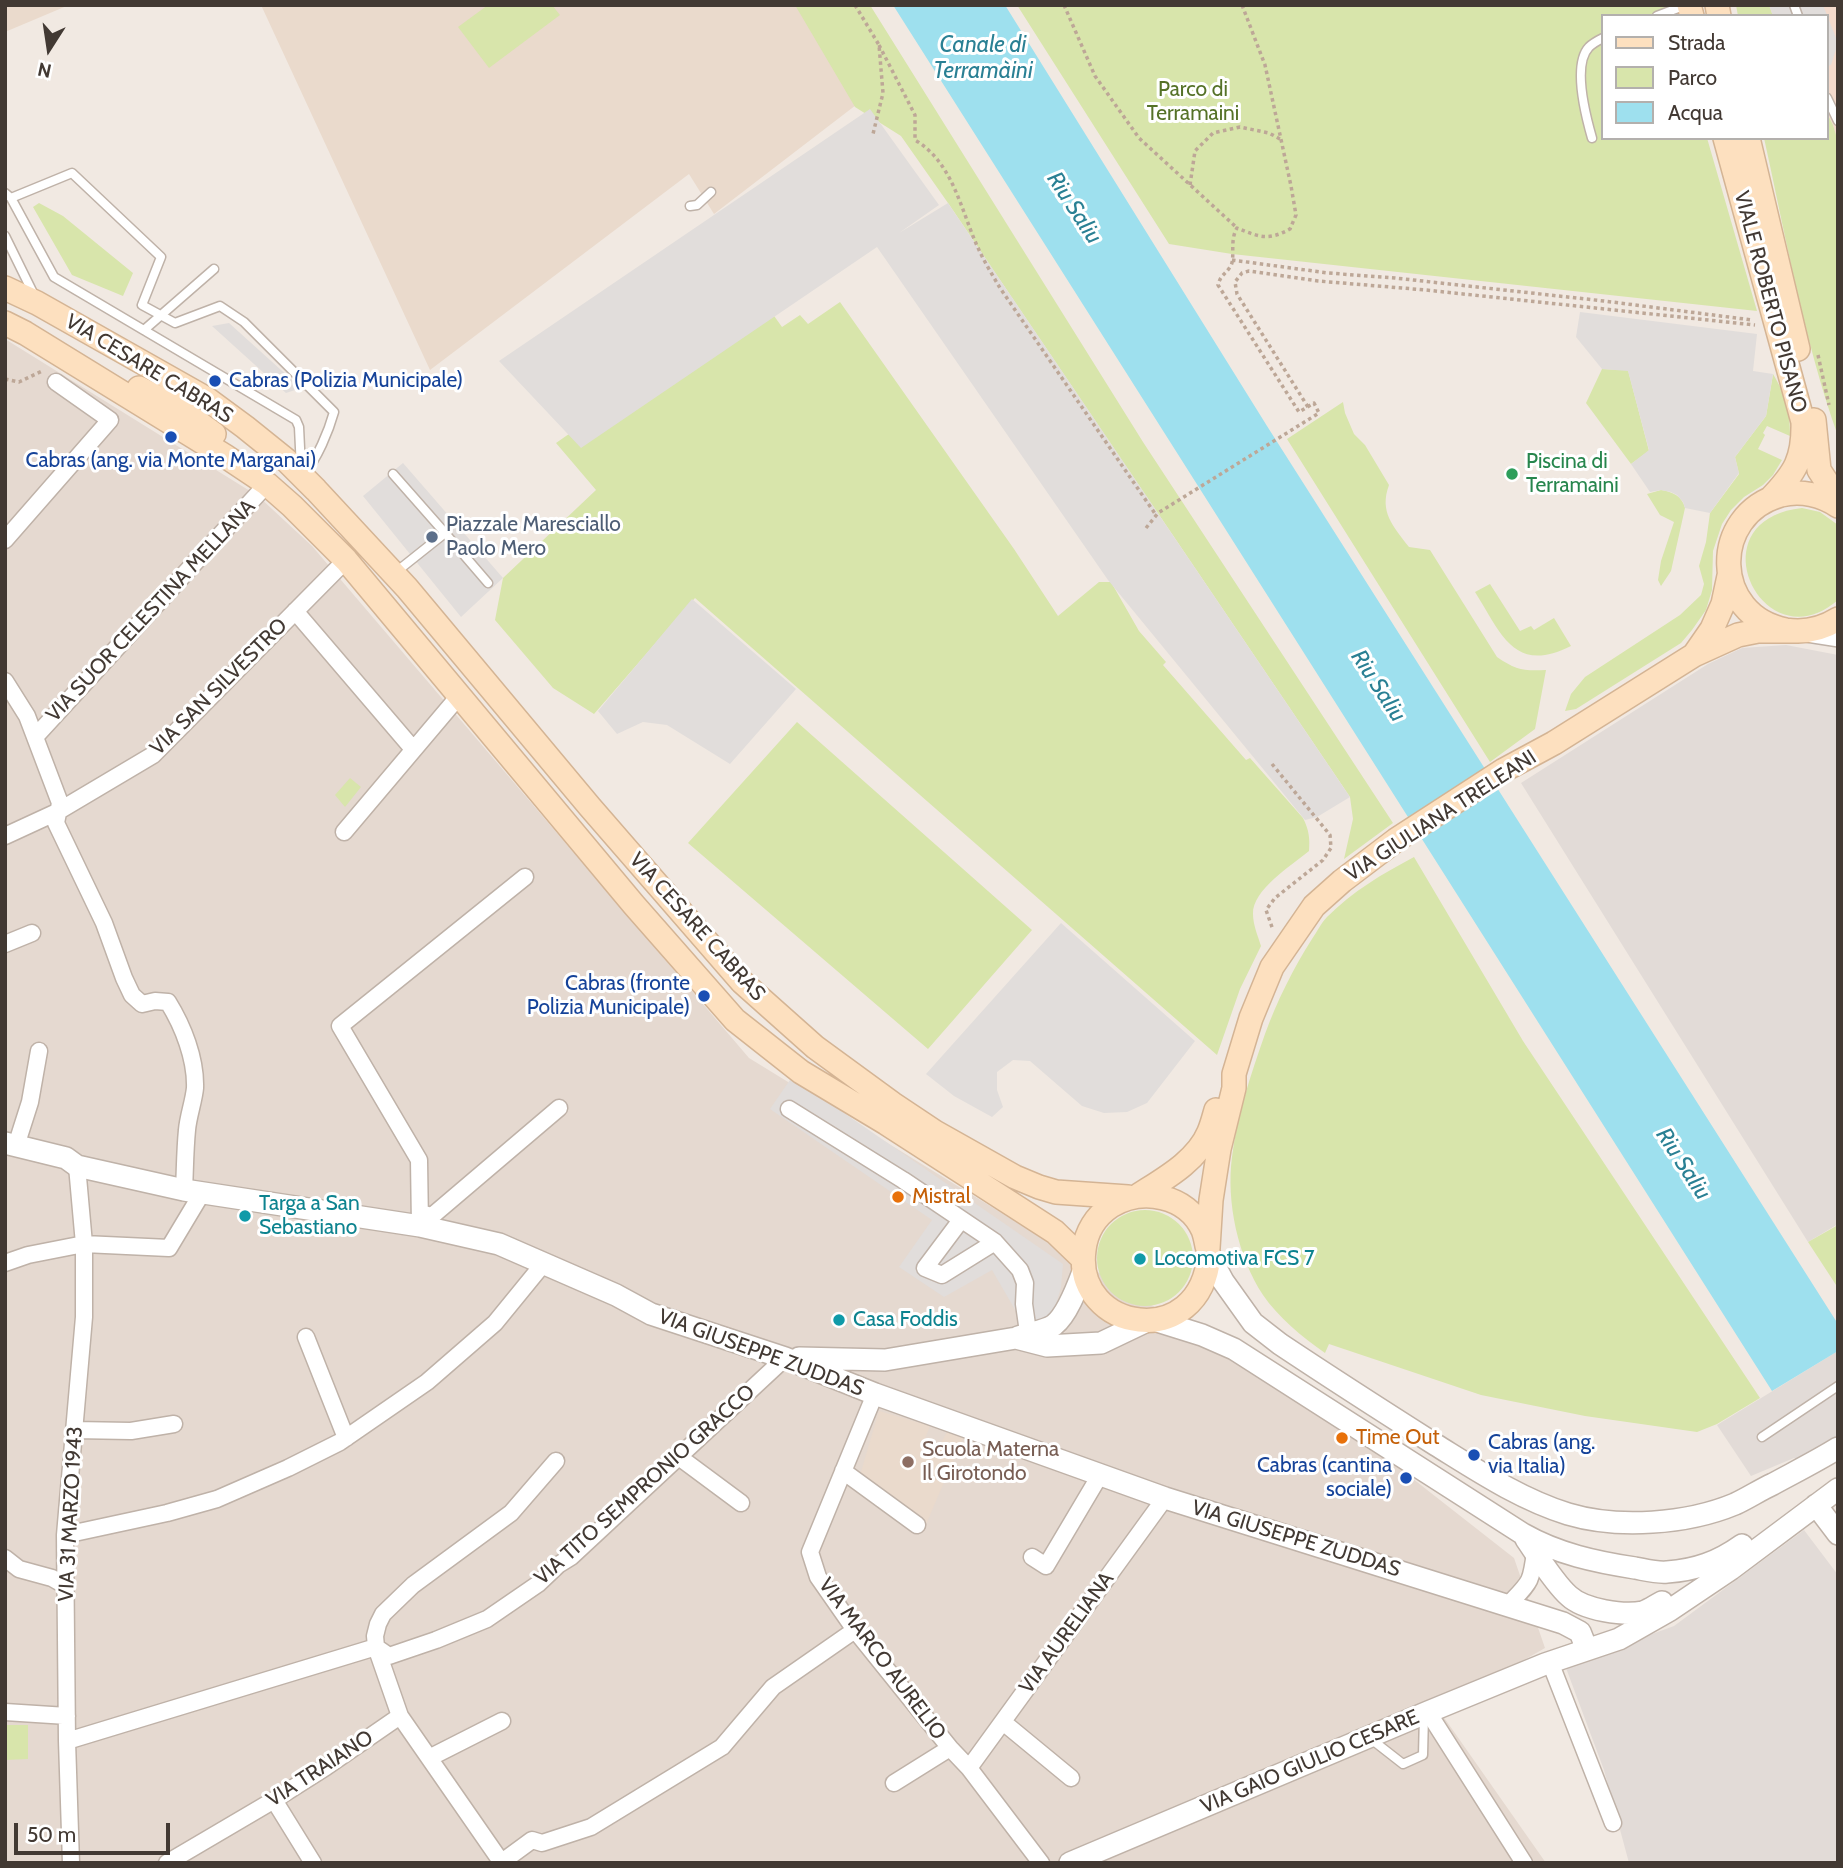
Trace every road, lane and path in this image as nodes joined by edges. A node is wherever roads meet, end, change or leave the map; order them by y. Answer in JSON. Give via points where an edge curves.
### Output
{"nodes":[{"id":1,"x":855,"y":5,"type":"edge"},
{"id":2,"x":1064,"y":5,"type":"edge"},
{"id":3,"x":1242,"y":5,"type":"edge"},
{"id":4,"x":1687,"y":5,"type":"edge"},
{"id":5,"x":1662,"y":14,"type":"edge"},
{"id":6,"x":1602,"y":39,"type":"edge"},
{"id":7,"x":879,"y":45,"type":"junction"},
{"id":8,"x":1829,"y":101,"type":"edge"},
{"id":9,"x":1838,"y":121,"type":"edge"},
{"id":10,"x":873,"y":134,"type":"dead end"},
{"id":11,"x":1592,"y":138,"type":"dead end"},
{"id":12,"x":1280,"y":139,"type":"junction"},
{"id":13,"x":1726,"y":140,"type":"edge"},
{"id":14,"x":1748,"y":140,"type":"edge"},
{"id":15,"x":1190,"y":185,"type":"junction"},
{"id":16,"x":711,"y":192,"type":"dead end"},
{"id":17,"x":8,"y":195,"type":"edge"},
{"id":18,"x":690,"y":206,"type":"dead end"},
{"id":19,"x":1237,"y":228,"type":"junction"},
{"id":20,"x":5,"y":236,"type":"edge"},
{"id":21,"x":1232,"y":260,"type":"junction"},
{"id":22,"x":214,"y":269,"type":"dead end"},
{"id":23,"x":5,"y":278,"type":"edge"},
{"id":24,"x":5,"y":288,"type":"edge"},
{"id":25,"x":35,"y":297,"type":"junction"},
{"id":26,"x":161,"y":315,"type":"junction"},
{"id":27,"x":5,"y":323,"type":"edge"},
{"id":28,"x":144,"y":330,"type":"junction"},
{"id":29,"x":5,"y":331,"type":"edge"},
{"id":30,"x":1816,"y":344,"type":"dead end"},
{"id":31,"x":60,"y":362,"type":"junction"},
{"id":32,"x":5,"y":379,"type":"edge"},
{"id":33,"x":56,"y":382,"type":"dead end"},
{"id":34,"x":105,"y":383,"type":"junction"},
{"id":35,"x":1829,"y":406,"type":"dead end"},
{"id":36,"x":1308,"y":407,"type":"junction"},
{"id":37,"x":393,"y":474,"type":"dead end"},
{"id":38,"x":306,"y":475,"type":"junction"},
{"id":39,"x":264,"y":487,"type":"junction"},
{"id":40,"x":1770,"y":499,"type":"junction"},
{"id":41,"x":1838,"y":499,"type":"edge"},
{"id":42,"x":1838,"y":506,"type":"edge"},
{"id":43,"x":1156,"y":514,"type":"junction"},
{"id":44,"x":1146,"y":528,"type":"dead end"},
{"id":45,"x":445,"y":533,"type":"junction"},
{"id":46,"x":5,"y":540,"type":"edge"},
{"id":47,"x":344,"y":562,"type":"junction"},
{"id":48,"x":391,"y":569,"type":"junction"},
{"id":49,"x":1729,"y":575,"type":"junction"},
{"id":50,"x":364,"y":581,"type":"junction"},
{"id":51,"x":488,"y":583,"type":"dead end"},
{"id":52,"x":295,"y":611,"type":"junction"},
{"id":53,"x":1838,"y":619,"type":"edge"},
{"id":54,"x":1799,"y":631,"type":"junction"},
{"id":55,"x":1838,"y":636,"type":"edge"},
{"id":56,"x":1695,"y":655,"type":"junction"},
{"id":57,"x":5,"y":681,"type":"edge"},
{"id":58,"x":458,"y":696,"type":"junction"},
{"id":59,"x":35,"y":737,"type":"junction"},
{"id":60,"x":413,"y":749,"type":"junction"},
{"id":61,"x":1272,"y":764,"type":"dead end"},
{"id":62,"x":57,"y":812,"type":"junction"},
{"id":63,"x":344,"y":832,"type":"dead end"},
{"id":64,"x":5,"y":836,"type":"edge"},
{"id":65,"x":525,"y":877,"type":"dead end"},
{"id":66,"x":32,"y":933,"type":"dead end"},
{"id":67,"x":5,"y":944,"type":"edge"},
{"id":68,"x":1284,"y":950,"type":"junction"},
{"id":69,"x":39,"y":1051,"type":"dead end"},
{"id":70,"x":1234,"y":1074,"type":"junction"},
{"id":71,"x":559,"y":1108,"type":"dead end"},
{"id":72,"x":789,"y":1109,"type":"dead end"},
{"id":73,"x":11,"y":1145,"type":"edge"},
{"id":74,"x":77,"y":1166,"type":"junction"},
{"id":75,"x":1176,"y":1169,"type":"junction"},
{"id":76,"x":193,"y":1191,"type":"junction"},
{"id":77,"x":1084,"y":1195,"type":"junction"},
{"id":78,"x":1133,"y":1196,"type":"junction"},
{"id":79,"x":420,"y":1220,"type":"junction"},
{"id":80,"x":961,"y":1220,"type":"junction"},
{"id":81,"x":995,"y":1242,"type":"junction"},
{"id":82,"x":84,"y":1244,"type":"junction"},
{"id":83,"x":1209,"y":1252,"type":"junction"},
{"id":84,"x":5,"y":1263,"type":"edge"},
{"id":85,"x":544,"y":1263,"type":"junction"},
{"id":86,"x":1083,"y":1264,"type":"junction"},
{"id":87,"x":1151,"y":1321,"type":"junction"},
{"id":88,"x":1022,"y":1335,"type":"junction"},
{"id":89,"x":306,"y":1337,"type":"dead end"},
{"id":90,"x":785,"y":1358,"type":"junction"},
{"id":91,"x":885,"y":1360,"type":"junction"},
{"id":92,"x":1838,"y":1386,"type":"edge"},
{"id":93,"x":875,"y":1394,"type":"junction"},
{"id":94,"x":174,"y":1424,"type":"dead end"},
{"id":95,"x":74,"y":1430,"type":"junction"},
{"id":96,"x":1762,"y":1437,"type":"dead end"},
{"id":97,"x":346,"y":1438,"type":"junction"},
{"id":98,"x":1838,"y":1448,"type":"edge"},
{"id":99,"x":679,"y":1457,"type":"junction"},
{"id":100,"x":556,"y":1461,"type":"dead end"},
{"id":101,"x":844,"y":1471,"type":"junction"},
{"id":102,"x":1100,"y":1475,"type":"junction"},
{"id":103,"x":1838,"y":1489,"type":"edge"},
{"id":104,"x":1165,"y":1498,"type":"junction"},
{"id":105,"x":741,"y":1503,"type":"dead end"},
{"id":106,"x":1816,"y":1505,"type":"junction"},
{"id":107,"x":916,"y":1525,"type":"dead end"},
{"id":108,"x":1838,"y":1534,"type":"edge"},
{"id":109,"x":65,"y":1535,"type":"junction"},
{"id":110,"x":1529,"y":1543,"type":"junction"},
{"id":111,"x":1032,"y":1557,"type":"dead end"},
{"id":112,"x":5,"y":1558,"type":"edge"},
{"id":113,"x":66,"y":1586,"type":"junction"},
{"id":114,"x":1698,"y":1591,"type":"junction"},
{"id":115,"x":1570,"y":1597,"type":"junction"},
{"id":116,"x":1508,"y":1605,"type":"junction"},
{"id":117,"x":1570,"y":1627,"type":"junction"},
{"id":118,"x":855,"y":1630,"type":"junction"},
{"id":119,"x":376,"y":1647,"type":"junction"},
{"id":120,"x":1582,"y":1651,"type":"junction"},
{"id":121,"x":1550,"y":1662,"type":"junction"},
{"id":122,"x":5,"y":1712,"type":"edge"},
{"id":123,"x":1425,"y":1713,"type":"junction"},
{"id":124,"x":400,"y":1716,"type":"junction"},
{"id":125,"x":67,"y":1717,"type":"junction"},
{"id":126,"x":502,"y":1721,"type":"dead end"},
{"id":127,"x":1003,"y":1722,"type":"junction"},
{"id":128,"x":1369,"y":1737,"type":"junction"},
{"id":129,"x":67,"y":1741,"type":"junction"},
{"id":130,"x":950,"y":1748,"type":"junction"},
{"id":131,"x":429,"y":1758,"type":"junction"},
{"id":132,"x":970,"y":1768,"type":"junction"},
{"id":133,"x":1071,"y":1778,"type":"dead end"},
{"id":134,"x":894,"y":1783,"type":"dead end"},
{"id":135,"x":274,"y":1800,"type":"junction"},
{"id":136,"x":1613,"y":1823,"type":"dead end"},
{"id":137,"x":502,"y":1862,"type":"edge"},
{"id":138,"x":71,"y":1863,"type":"edge"},
{"id":139,"x":167,"y":1863,"type":"edge"},
{"id":140,"x":313,"y":1863,"type":"edge"},
{"id":141,"x":1041,"y":1863,"type":"edge"},
{"id":142,"x":1070,"y":1863,"type":"edge"},
{"id":143,"x":1524,"y":1863,"type":"edge"}],
"edges":[{"from":1,"to":7,"type":"path"},
{"from":2,"to":15,"type":"path","via":[[1095,76],[1139,138]]},
{"from":3,"to":12,"type":"path","via":[[1265,65]]},
{"from":4,"to":5,"type":"lane"},
{"from":6,"to":11,"type":"lane","via":[[1589,47],[1581,79]]},
{"from":7,"to":10,"type":"path","via":[[883,93]]},
{"from":7,"to":43,"type":"path","via":[[915,115],[915,140],[944,167],[1000,288]]},
{"from":8,"to":9,"type":"lane"},
{"from":12,"to":15,"type":"path","via":[[1240,127],[1213,133],[1195,152]]},
{"from":12,"to":19,"type":"path","via":[[1296,215],[1290,229],[1262,238]]},
{"from":13,"to":40,"type":"main road","name":"VIALE ROBERTO PISANO","via":[[1803,422],[1798,461],[1789,480]]},
{"from":14,"to":41,"type":"main road","name":"VIALE ROBERTO PISANO","via":[[1801,359],[1819,470]]},
{"from":15,"to":19,"type":"path"},
{"from":16,"to":18,"type":"lane"},
{"from":17,"to":26,"type":"lane","via":[[72,173],[161,257],[142,305]]},
{"from":17,"to":28,"type":"lane","via":[[54,277]]},
{"from":19,"to":21,"type":"path","via":[[1232,236]]},
{"from":20,"to":25,"type":"lane"},
{"from":21,"to":36,"type":"path","via":[[1218,285],[1298,412]]},
{"from":21,"to":36,"type":"path","via":[[1604,301],[1756,323],[1242,273],[1235,282],[1237,294]]},
{"from":22,"to":26,"type":"lane"},
{"from":23,"to":25,"type":"lane"},
{"from":24,"to":25,"type":"main road","name":"VIA CESARE CABRAS"},
{"from":25,"to":38,"type":"main road","name":"VIA CESARE CABRAS","via":[[207,399]]},
{"from":26,"to":28,"type":"lane"},
{"from":26,"to":38,"type":"lane","via":[[175,323],[220,306],[244,322],[334,412]]},
{"from":27,"to":34,"type":"main road","name":"VIA CESARE CABRAS"},
{"from":28,"to":38,"type":"lane","via":[[296,420]]},
{"from":29,"to":31,"type":"lane"},
{"from":30,"to":35,"type":"path"},
{"from":31,"to":32,"type":"path","via":[[19,382]]},
{"from":31,"to":39,"type":"lane"},
{"from":33,"to":46,"type":"street","via":[[110,420]]},
{"from":34,"to":38,"type":"main road","name":"VIA CESARE CABRAS","via":[[140,388],[180,409],[300,495],[309,494]]},
{"from":34,"to":39,"type":"main road","name":"VIA CESARE CABRAS","via":[[225,456]]},
{"from":36,"to":43,"type":"path","via":[[1314,403],[1319,413]]},
{"from":37,"to":45,"type":"lane"},
{"from":38,"to":48,"type":"main road","name":"VIA CESARE CABRAS"},
{"from":39,"to":47,"type":"main road","name":"VIA CESARE CABRAS","via":[[292,506]]},
{"from":39,"to":59,"type":"street","name":"VIA SUOR CELESTINA MELLANA"},
{"from":40,"to":42,"type":"main road","via":[[1810,494]]},
{"from":40,"to":49,"type":"main road","name":"VIALE ROBERTO PISANO","via":[[1750,511],[1736,529]]},
{"from":43,"to":44,"type":"path"},
{"from":45,"to":48,"type":"lane"},
{"from":45,"to":51,"type":"lane"},
{"from":47,"to":50,"type":"main road","name":"VIA CESARE CABRAS"},
{"from":47,"to":52,"type":"street","name":"VIA SAN SILVESTRO"},
{"from":48,"to":50,"type":"main road","via":[[375,559],[369,561],[362,567]]},
{"from":48,"to":77,"type":"main road","name":"VIA CESARE CABRAS","via":[[742,982],[815,1046],[926,1125],[1015,1177],[1056,1192]]},
{"from":49,"to":54,"type":"main road","via":[[1745,609],[1777,628]]},
{"from":49,"to":56,"type":"main road","name":"VIA GIULIANA TRELEANI","via":[[1713,629]]},
{"from":50,"to":58,"type":"main road","name":"VIA CESARE CABRAS"},
{"from":52,"to":60,"type":"street"},
{"from":52,"to":62,"type":"street","name":"VIA SAN SILVESTRO","via":[[153,755]]},
{"from":53,"to":54,"type":"main road"},
{"from":54,"to":55,"type":"street"},
{"from":54,"to":56,"type":"main road","name":"VIA GIULIANA TRELEANI","via":[[1738,635]]},
{"from":56,"to":68,"type":"main road","name":"VIA GIULIANA TRELEANI","via":[[1396,840],[1314,906]]},
{"from":57,"to":59,"type":"street"},
{"from":58,"to":60,"type":"street"},
{"from":58,"to":86,"type":"main road","name":"VIA CESARE CABRAS","via":[[735,1020],[801,1072],[1055,1233]]},
{"from":59,"to":62,"type":"street","via":[[60,803]]},
{"from":60,"to":63,"type":"street"},
{"from":61,"to":68,"type":"path","via":[[1330,835],[1331,848],[1266,910]]},
{"from":62,"to":64,"type":"street","name":"VIA SAN SILVESTRO"},
{"from":62,"to":76,"type":"street","via":[[55,823],[104,923],[132,995],[142,1004],[168,1002],[177,1016],[194,1072],[187,1129]]},
{"from":65,"to":79,"type":"street","via":[[340,1026],[419,1160]]},
{"from":66,"to":67,"type":"street"},
{"from":68,"to":70,"type":"main road","name":"VIA GIULIANA TRELEANI","via":[[1251,1018]]},
{"from":69,"to":73,"type":"street","via":[[30,1102]]},
{"from":70,"to":75,"type":"main road","name":"VIA GIULIANA TRELEANI","via":[[1224,1086],[1208,1134]]},
{"from":70,"to":83,"type":"main road","name":"VIA GIULIANA TRELEANI","via":[[1211,1200]]},
{"from":71,"to":79,"type":"street","via":[[432,1216]]},
{"from":72,"to":80,"type":"street"},
{"from":73,"to":74,"type":"street","name":"VIA GIUSEPPE ZUDDAS","via":[[66,1158]]},
{"from":74,"to":76,"type":"street","name":"VIA GIUSEPPE ZUDDAS"},
{"from":74,"to":82,"type":"street","name":"VIA 31 MARZO 1943"},
{"from":75,"to":77,"type":"main road","name":"VIA GIULIANA TRELEANI"},
{"from":75,"to":78,"type":"main road","name":"VIA GIULIANA TRELEANI"},
{"from":76,"to":79,"type":"street","name":"VIA GIUSEPPE ZUDDAS"},
{"from":76,"to":82,"type":"street","via":[[169,1248]]},
{"from":77,"to":78,"type":"main road","name":"VIA CESARE CABRAS"},
{"from":78,"to":83,"type":"main road","via":[[1158,1196],[1176,1203],[1203,1230]]},
{"from":78,"to":86,"type":"main road","via":[[1105,1210],[1093,1224],[1085,1240]]},
{"from":79,"to":85,"type":"street","name":"VIA GIUSEPPE ZUDDAS"},
{"from":80,"to":81,"type":"street"},
{"from":80,"to":81,"type":"street","via":[[925,1268],[942,1275]]},
{"from":81,"to":88,"type":"street","via":[[1020,1270],[1025,1283]]},
{"from":82,"to":84,"type":"street"},
{"from":82,"to":95,"type":"street","name":"VIA 31 MARZO 1943","via":[[84,1317]]},
{"from":83,"to":87,"type":"main road","via":[[1208,1270],[1194,1299],[1168,1317]]},
{"from":83,"to":98,"type":"street","via":[[1253,1323],[1279,1344],[1479,1472],[1568,1514],[1631,1522],[1696,1515],[1735,1504]]},
{"from":85,"to":90,"type":"street","name":"VIA GIUSEPPE ZUDDAS","via":[[651,1314]]},
{"from":85,"to":97,"type":"street","via":[[495,1323],[427,1382]]},
{"from":86,"to":87,"type":"main road","via":[[1096,1296],[1110,1309],[1128,1318]]},
{"from":86,"to":88,"type":"street","via":[[1072,1300],[1054,1325]]},
{"from":87,"to":88,"type":"street","via":[[1101,1343],[1047,1346]]},
{"from":87,"to":110,"type":"street","via":[[1234,1349]]},
{"from":88,"to":91,"type":"street"},
{"from":89,"to":97,"type":"street"},
{"from":90,"to":91,"type":"street"},
{"from":90,"to":93,"type":"street","name":"VIA GIUSEPPE ZUDDAS"},
{"from":90,"to":99,"type":"street","name":"VIA TITO SEMPRONIO GRACCO"},
{"from":91,"to":93,"type":"street","via":[[869,1373]]},
{"from":92,"to":96,"type":"lane"},
{"from":93,"to":101,"type":"street","name":"VIA MARCO AURELIO"},
{"from":93,"to":102,"type":"street","name":"VIA GIUSEPPE ZUDDAS"},
{"from":94,"to":95,"type":"street","via":[[131,1431]]},
{"from":95,"to":109,"type":"street","name":"VIA 31 MARZO 1943"},
{"from":97,"to":109,"type":"street","via":[[217,1499]]},
{"from":99,"to":105,"type":"street"},
{"from":99,"to":119,"type":"street","name":"VIA TITO SEMPRONIO GRACCO","via":[[571,1557],[487,1619],[389,1656]]},
{"from":100,"to":119,"type":"street","via":[[511,1513],[413,1585],[383,1614]]},
{"from":101,"to":107,"type":"street"},
{"from":101,"to":118,"type":"street","name":"VIA MARCO AURELIO","via":[[810,1552],[818,1577]]},
{"from":102,"to":104,"type":"street","name":"VIA GIUSEPPE ZUDDAS"},
{"from":102,"to":111,"type":"street","via":[[1046,1566]]},
{"from":103,"to":106,"type":"street"},
{"from":104,"to":116,"type":"street","name":"VIA GIUSEPPE ZUDDAS"},
{"from":104,"to":127,"type":"street","name":"VIA AURELIANA"},
{"from":106,"to":108,"type":"street"},
{"from":106,"to":110,"type":"street","via":[[1794,1509],[1724,1558],[1665,1573]]},
{"from":106,"to":114,"type":"street"},
{"from":109,"to":113,"type":"street","name":"VIA 31 MARZO 1943"},
{"from":110,"to":115,"type":"street"},
{"from":110,"to":116,"type":"street","via":[[1532,1575]]},
{"from":112,"to":113,"type":"street","via":[[19,1569]]},
{"from":113,"to":125,"type":"street","name":"VIA 31 MARZO 1943"},
{"from":114,"to":115,"type":"street","via":[[1681,1591],[1644,1612],[1626,1613],[1585,1606]]},
{"from":114,"to":120,"type":"street","via":[[1619,1639]]},
{"from":115,"to":117,"type":"street"},
{"from":116,"to":117,"type":"street","name":"VIA GIUSEPPE ZUDDAS"},
{"from":117,"to":120,"type":"street","via":[[1580,1632]]},
{"from":117,"to":121,"type":"street","via":[[1567,1642]]},
{"from":118,"to":130,"type":"street","name":"VIA MARCO AURELIO"},
{"from":118,"to":137,"type":"street","via":[[773,1687],[722,1747],[591,1827],[542,1843],[532,1840]]},
{"from":119,"to":124,"type":"street"},
{"from":119,"to":129,"type":"street","name":"VIA TITO SEMPRONIO GRACCO"},
{"from":120,"to":121,"type":"street"},
{"from":121,"to":123,"type":"street","name":"VIA GAIO GIULIO CESARE"},
{"from":121,"to":136,"type":"street"},
{"from":122,"to":125,"type":"street"},
{"from":123,"to":128,"type":"street","name":"VIA GAIO GIULIO CESARE"},
{"from":123,"to":128,"type":"lane","via":[[1423,1755],[1403,1763]]},
{"from":123,"to":143,"type":"street"},
{"from":124,"to":131,"type":"street"},
{"from":124,"to":135,"type":"street","name":"VIA TRAIANO"},
{"from":125,"to":129,"type":"street","name":"VIA 31 MARZO 1943"},
{"from":126,"to":131,"type":"street"},
{"from":127,"to":132,"type":"street","name":"VIA AURELIANA"},
{"from":127,"to":133,"type":"street"},
{"from":128,"to":142,"type":"street","name":"VIA GAIO GIULIO CESARE"},
{"from":129,"to":138,"type":"street","name":"VIA 31 MARZO 1943"},
{"from":130,"to":132,"type":"street","name":"VIA MARCO AURELIO"},
{"from":130,"to":134,"type":"street"},
{"from":131,"to":137,"type":"street"},
{"from":132,"to":141,"type":"street","name":"VIA MARCO AURELIO"},
{"from":135,"to":139,"type":"street","name":"VIA TRAIANO"},
{"from":135,"to":140,"type":"street"}]}
